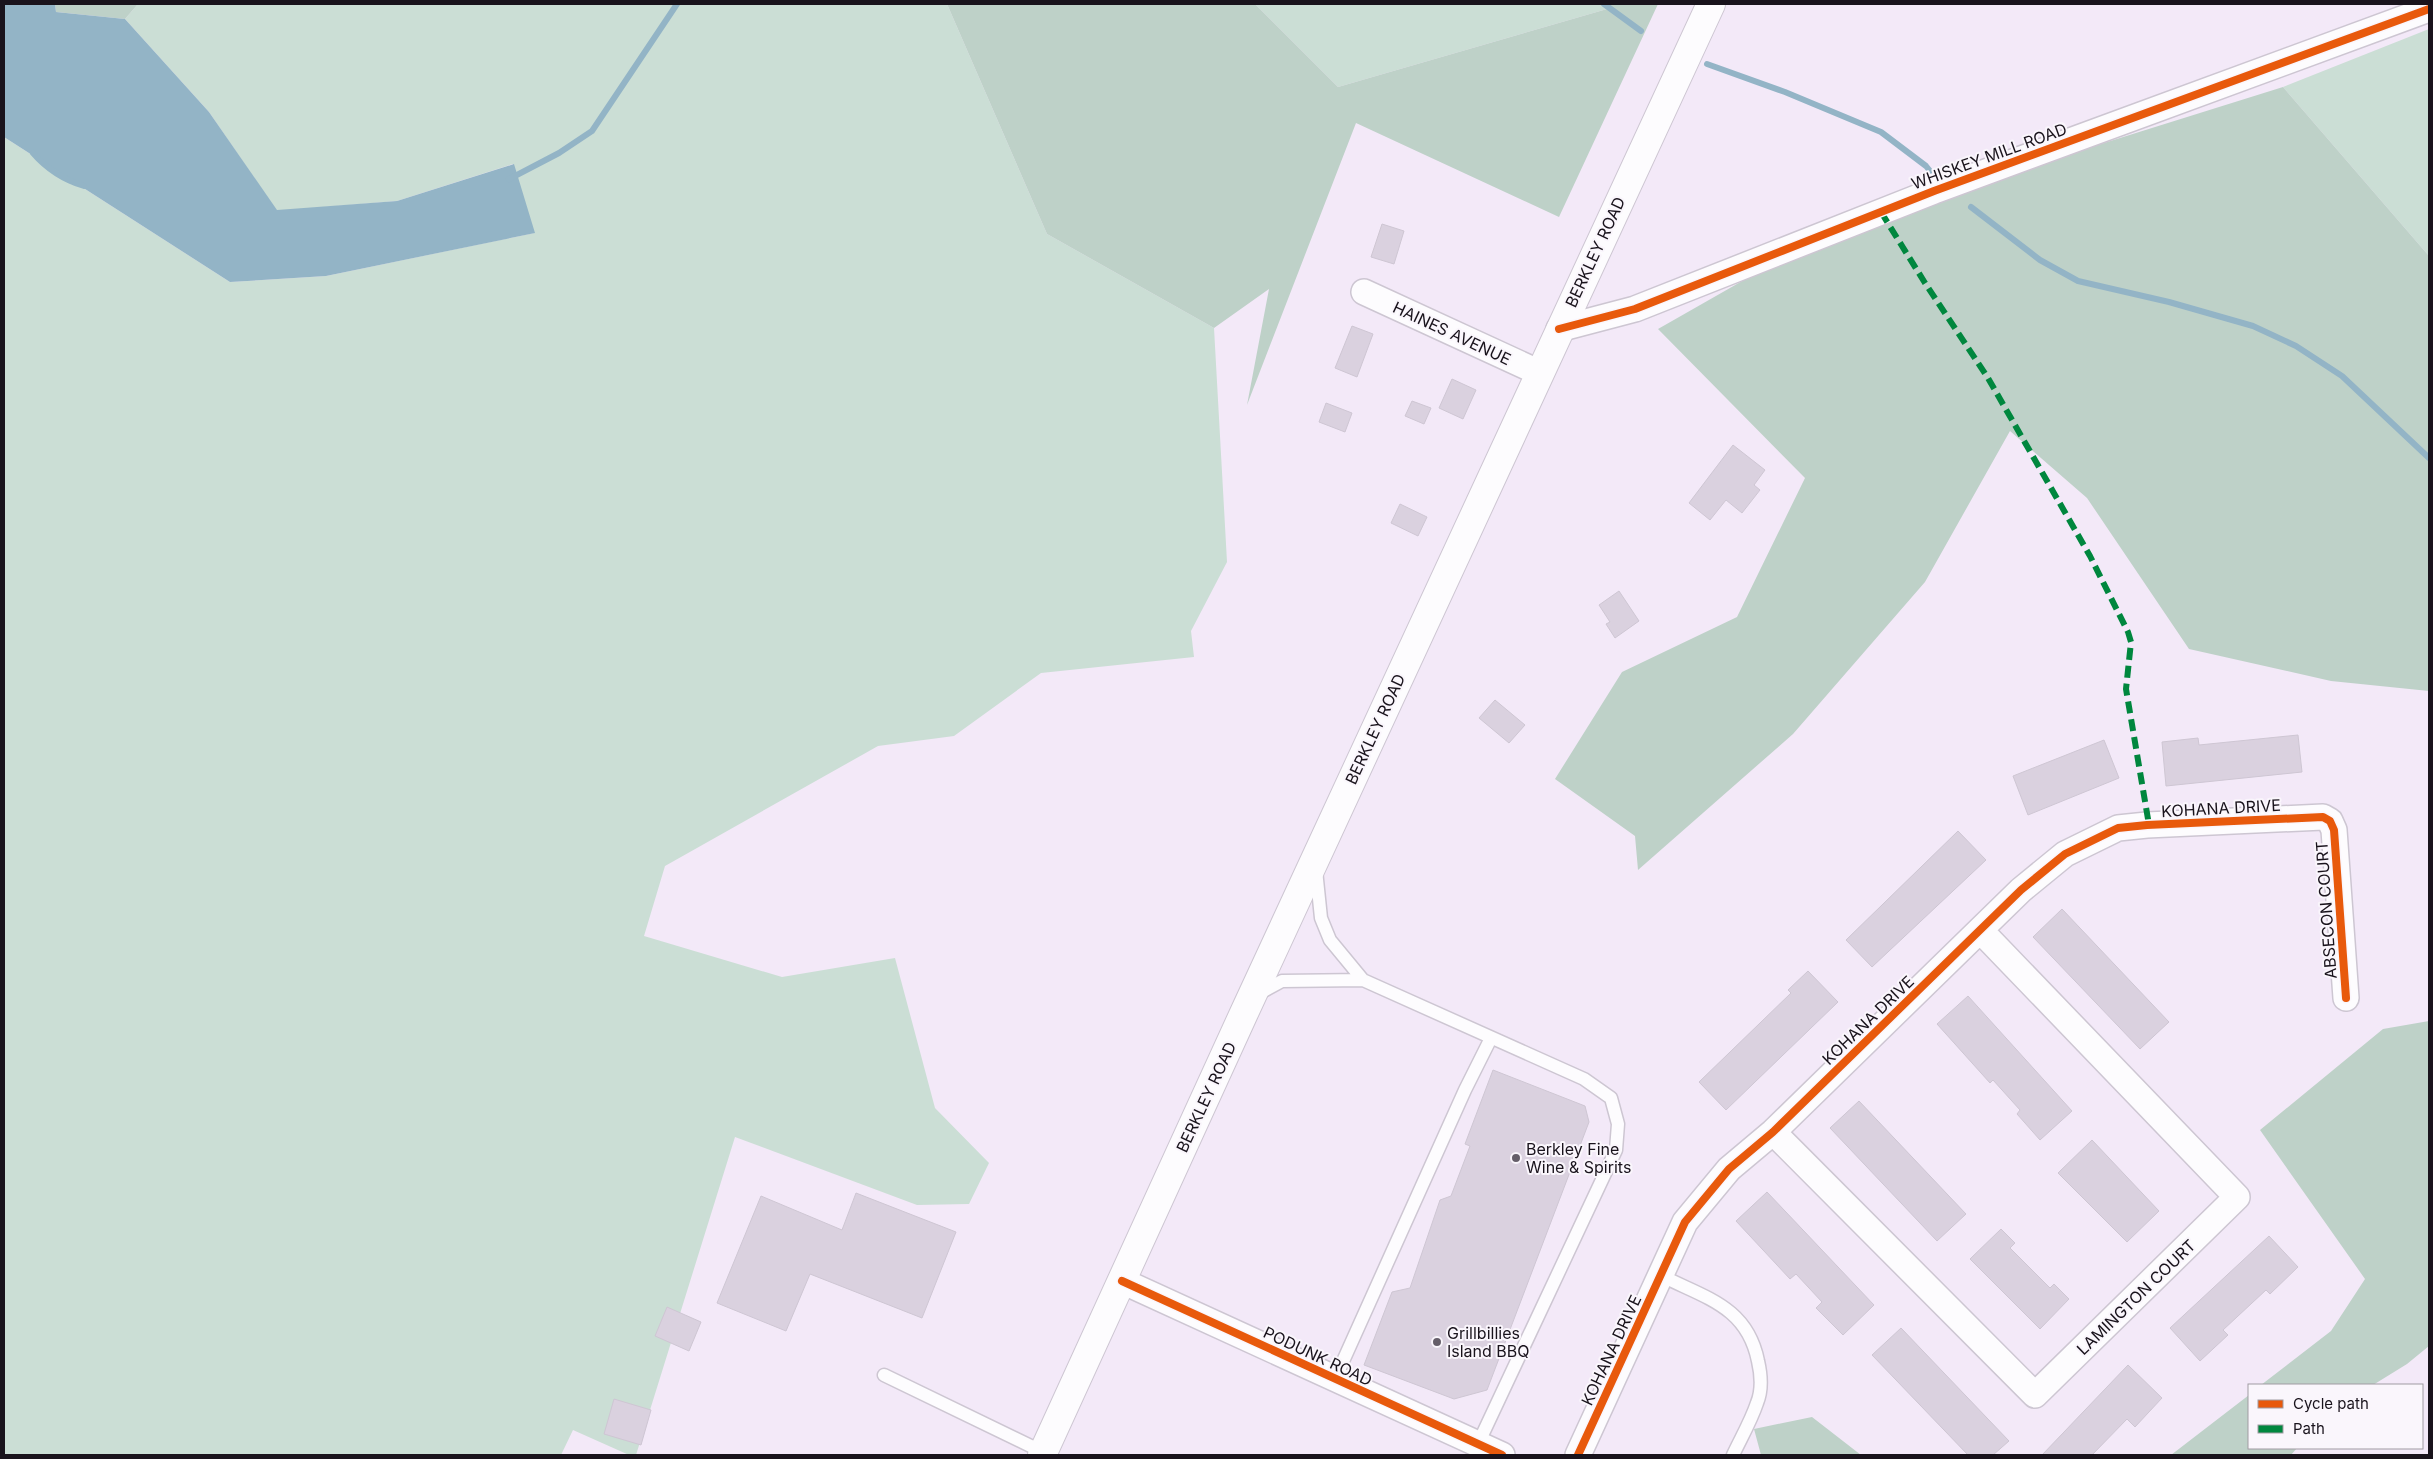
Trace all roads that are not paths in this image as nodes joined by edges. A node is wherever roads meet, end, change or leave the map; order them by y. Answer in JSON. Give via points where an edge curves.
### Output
{"nodes":[{"id":1,"x":1711,"y":4,"type":"edge"},
{"id":2,"x":2429,"y":9,"type":"edge"},
{"id":3,"x":1364,"y":292,"type":"dead end"},
{"id":4,"x":1559,"y":329,"type":"junction"},
{"id":5,"x":1540,"y":373,"type":"junction"},
{"id":6,"x":2330,"y":821,"type":"joint"},
{"id":7,"x":1314,"y":860,"type":"junction"},
{"id":8,"x":1980,"y":930,"type":"junction"},
{"id":9,"x":1362,"y":980,"type":"junction"},
{"id":10,"x":2346,"y":998,"type":"dead end"},
{"id":11,"x":1250,"y":999,"type":"junction"},
{"id":12,"x":1490,"y":1038,"type":"junction"},
{"id":13,"x":1773,"y":1132,"type":"junction"},
{"id":14,"x":1660,"y":1275,"type":"junction"},
{"id":15,"x":1122,"y":1281,"type":"junction"},
{"id":16,"x":884,"y":1375,"type":"dead end"},
{"id":17,"x":1335,"y":1379,"type":"junction"},
{"id":18,"x":1478,"y":1444,"type":"junction"},
{"id":19,"x":1043,"y":1454,"type":"edge"},
{"id":20,"x":1502,"y":1455,"type":"edge"},
{"id":21,"x":1578,"y":1455,"type":"edge"},
{"id":22,"x":1732,"y":1455,"type":"edge"}],
"edges":[{"from":1,"to":4,"type":"main road","name":"BERKLEY ROAD"},
{"from":2,"to":4,"type":"street","name":"WHISKEY MILL ROAD","via":[[1934,191],[1635,309]]},
{"from":3,"to":5,"type":"street","name":"HAINES AVENUE"},
{"from":4,"to":5,"type":"main road","name":"BERKLEY ROAD"},
{"from":5,"to":7,"type":"main road","name":"BERKLEY ROAD"},
{"from":6,"to":8,"type":"street","name":"KOHANA DRIVE","via":[[2323,817],[2118,828],[2065,854]]},
{"from":6,"to":10,"type":"street","name":"ABSECON COURT","via":[[2334,830]]},
{"from":7,"to":9,"type":"lane","via":[[1321,918],[1330,940]]},
{"from":7,"to":11,"type":"main road","name":"BERKLEY ROAD"},
{"from":8,"to":13,"type":"street","name":"KOHANA DRIVE"},
{"from":8,"to":13,"type":"street","name":"LAMINGTON COURT","via":[[2237,1198],[2035,1395]]},
{"from":9,"to":11,"type":"lane","via":[[1282,981]]},
{"from":9,"to":12,"type":"lane"},
{"from":11,"to":15,"type":"main road","name":"BERKLEY ROAD"},
{"from":12,"to":17,"type":"lane"},
{"from":12,"to":18,"type":"lane","via":[[1584,1079],[1610,1098],[1618,1124],[1616,1150]]},
{"from":13,"to":14,"type":"street","name":"KOHANA DRIVE","via":[[1729,1169],[1685,1222]]},
{"from":14,"to":21,"type":"street","name":"KOHANA DRIVE"},
{"from":14,"to":22,"type":"lane","via":[[1729,1310],[1751,1336],[1760,1367],[1760,1386],[1757,1403]]},
{"from":15,"to":17,"type":"street","name":"PODUNK ROAD"},
{"from":15,"to":19,"type":"main road","name":"BERKLEY ROAD"},
{"from":16,"to":19,"type":"lane"},
{"from":17,"to":18,"type":"street","name":"PODUNK ROAD"},
{"from":18,"to":20,"type":"street","name":"PODUNK ROAD"}]}
